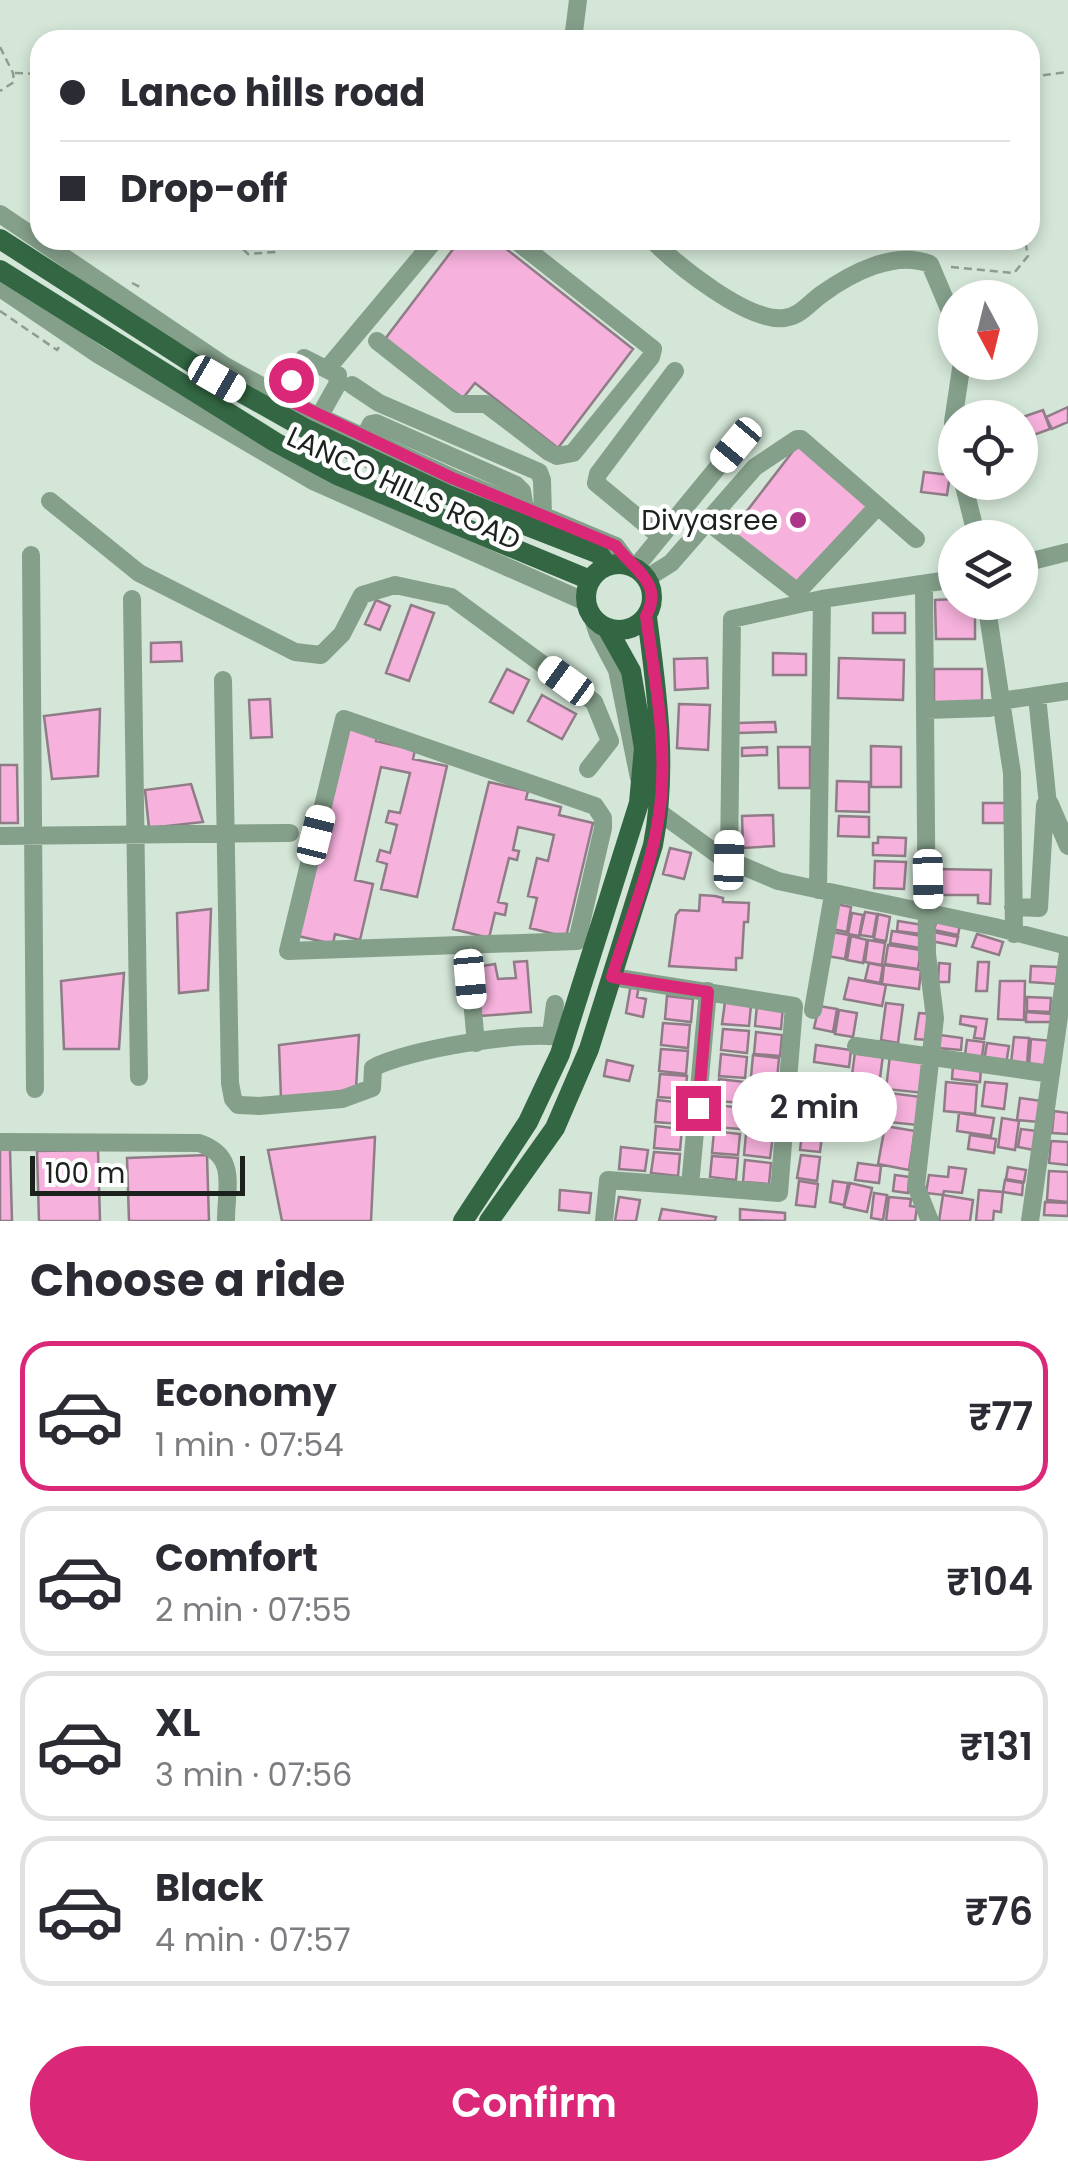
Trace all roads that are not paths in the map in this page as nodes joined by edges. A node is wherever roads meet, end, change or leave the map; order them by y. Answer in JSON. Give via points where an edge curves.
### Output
{"nodes":[{"id":1,"x":578,"y":0,"type":"edge"},
{"id":2,"x":574,"y":30,"type":"edge"},
{"id":3,"x":0,"y":214,"type":"edge"},
{"id":4,"x":30,"y":235,"type":"edge"},
{"id":5,"x":0,"y":238,"type":"edge"},
{"id":6,"x":50,"y":250,"type":"edge"},
{"id":7,"x":429,"y":250,"type":"edge"},
{"id":8,"x":528,"y":250,"type":"edge"},
{"id":9,"x":665,"y":250,"type":"edge"},
{"id":10,"x":34,"y":262,"type":"junction"},
{"id":11,"x":0,"y":270,"type":"edge"},
{"id":12,"x":938,"y":283,"type":"edge"},
{"id":13,"x":6,"y":290,"type":"edge"},
{"id":14,"x":376,"y":342,"type":"dead end"},
{"id":15,"x":675,"y":371,"type":"dead end"},
{"id":16,"x":221,"y":372,"type":"junction"},
{"id":17,"x":343,"y":378,"type":"junction"},
{"id":18,"x":280,"y":396,"type":"junction"},
{"id":19,"x":314,"y":414,"type":"junction"},
{"id":20,"x":368,"y":430,"type":"junction"},
{"id":21,"x":736,"y":445,"type":"dead end"},
{"id":22,"x":288,"y":457,"type":"junction"},
{"id":23,"x":450,"y":487,"type":"junction"},
{"id":24,"x":50,"y":501,"type":"dead end"},
{"id":25,"x":878,"y":506,"type":"junction"},
{"id":26,"x":525,"y":508,"type":"junction"},
{"id":27,"x":543,"y":516,"type":"junction"},
{"id":28,"x":708,"y":522,"type":"junction"},
{"id":29,"x":660,"y":536,"type":"junction"},
{"id":30,"x":916,"y":539,"type":"dead end"},
{"id":31,"x":1068,"y":552,"type":"edge"},
{"id":32,"x":31,"y":555,"type":"dead end"},
{"id":33,"x":1038,"y":560,"type":"edge"},
{"id":34,"x":607,"y":566,"type":"junction"},
{"id":35,"x":638,"y":570,"type":"junction"},
{"id":36,"x":590,"y":580,"type":"junction"},
{"id":37,"x":938,"y":582,"type":"edge"},
{"id":38,"x":924,"y":584,"type":"junction"},
{"id":39,"x":132,"y":599,"type":"dead end"},
{"id":40,"x":822,"y":599,"type":"junction"},
{"id":41,"x":595,"y":616,"type":"junction"},
{"id":42,"x":646,"y":616,"type":"junction"},
{"id":43,"x":988,"y":620,"type":"edge"},
{"id":44,"x":223,"y":680,"type":"dead end"},
{"id":45,"x":1068,"y":691,"type":"edge"},
{"id":46,"x":1037,"y":696,"type":"junction"},
{"id":47,"x":996,"y":705,"type":"junction"},
{"id":48,"x":926,"y":710,"type":"junction"},
{"id":49,"x":610,"y":740,"type":"junction"},
{"id":50,"x":632,"y":754,"type":"junction"},
{"id":51,"x":588,"y":769,"type":"dead end"},
{"id":52,"x":641,"y":784,"type":"junction"},
{"id":53,"x":1048,"y":805,"type":"junction"},
{"id":54,"x":660,"y":812,"type":"junction"},
{"id":55,"x":136,"y":833,"type":"junction"},
{"id":56,"x":290,"y":833,"type":"dead end"},
{"id":57,"x":34,"y":835,"type":"junction"},
{"id":58,"x":224,"y":835,"type":"junction"},
{"id":59,"x":0,"y":836,"type":"edge"},
{"id":60,"x":1068,"y":846,"type":"edge"},
{"id":61,"x":729,"y":860,"type":"junction"},
{"id":62,"x":591,"y":882,"type":"junction"},
{"id":63,"x":613,"y":888,"type":"junction"},
{"id":64,"x":826,"y":892,"type":"junction"},
{"id":65,"x":1013,"y":907,"type":"junction"},
{"id":66,"x":928,"y":913,"type":"junction"},
{"id":67,"x":1014,"y":934,"type":"junction"},
{"id":68,"x":1068,"y":950,"type":"edge"},
{"id":69,"x":612,"y":977,"type":"junction"},
{"id":70,"x":470,"y":979,"type":"dead end"},
{"id":71,"x":708,"y":992,"type":"junction"},
{"id":72,"x":555,"y":1004,"type":"dead end"},
{"id":73,"x":812,"y":1010,"type":"dead end"},
{"id":74,"x":558,"y":1037,"type":"junction"},
{"id":75,"x":476,"y":1043,"type":"junction"},
{"id":76,"x":856,"y":1046,"type":"dead end"},
{"id":77,"x":932,"y":1058,"type":"junction"},
{"id":78,"x":1051,"y":1074,"type":"junction"},
{"id":79,"x":139,"y":1077,"type":"dead end"},
{"id":80,"x":34,"y":1090,"type":"dead end"},
{"id":81,"x":0,"y":1142,"type":"edge"},
{"id":82,"x":690,"y":1186,"type":"junction"},
{"id":83,"x":489,"y":1209,"type":"edge"},
{"id":84,"x":226,"y":1221,"type":"edge"},
{"id":85,"x":463,"y":1221,"type":"edge"},
{"id":86,"x":604,"y":1221,"type":"edge"},
{"id":87,"x":930,"y":1221,"type":"edge"},
{"id":88,"x":1030,"y":1221,"type":"edge"}],
"edges":[{"from":1,"to":2,"type":"street"},
{"from":3,"to":4,"type":"street","name":"LANCO HILLS ROAD"},
{"from":5,"to":10,"type":"main road"},
{"from":6,"to":16,"type":"street","name":"LANCO HILLS ROAD"},
{"from":7,"to":17,"type":"street"},
{"from":8,"to":14,"type":"street","via":[[653,349],[573,453],[548,452],[486,404],[457,404]]},
{"from":9,"to":12,"type":"street","via":[[720,293],[776,318],[799,314],[852,276],[888,262],[913,258],[930,264]]},
{"from":10,"to":13,"type":"main road"},
{"from":10,"to":16,"type":"main road"},
{"from":11,"to":13,"type":"main road"},
{"from":13,"to":22,"type":"main road"},
{"from":15,"to":29,"type":"street","via":[[596,483]]},
{"from":16,"to":18,"type":"street","name":"LANCO HILLS ROAD"},
{"from":16,"to":23,"type":"main road","via":[[304,428]]},
{"from":17,"to":18,"type":"street","via":[[304,358]]},
{"from":17,"to":19,"type":"street","via":[[328,380]]},
{"from":17,"to":20,"type":"street"},
{"from":17,"to":27,"type":"street","via":[[379,403],[539,472]]},
{"from":18,"to":19,"type":"street","name":"LANCO HILLS ROAD"},
{"from":19,"to":20,"type":"street","name":"LANCO HILLS ROAD"},
{"from":20,"to":23,"type":"street","name":"LANCO HILLS ROAD"},
{"from":20,"to":26,"type":"street","via":[[378,424],[516,485]]},
{"from":21,"to":29,"type":"street"},
{"from":22,"to":36,"type":"main road"},
{"from":22,"to":41,"type":"street","name":"LANCO HILLS ROAD","via":[[314,480]]},
{"from":23,"to":26,"type":"street","name":"LANCO HILLS ROAD"},
{"from":23,"to":34,"type":"main road","via":[[599,554]]},
{"from":24,"to":49,"type":"street","via":[[139,574],[295,652],[321,655],[342,634],[362,595],[395,585],[451,597],[594,702]]},
{"from":25,"to":28,"type":"street","via":[[795,590]]},
{"from":25,"to":28,"type":"street","via":[[796,439],[755,466]]},
{"from":25,"to":30,"type":"street"},
{"from":26,"to":27,"type":"street","name":"LANCO HILLS ROAD"},
{"from":27,"to":35,"type":"street","name":"LANCO HILLS ROAD","via":[[616,546]]},
{"from":28,"to":35,"type":"street","via":[[671,563]]},
{"from":29,"to":35,"type":"street"},
{"from":31,"to":33,"type":"street"},
{"from":32,"to":57,"type":"street"},
{"from":34,"to":35,"type":"main road"},
{"from":34,"to":36,"type":"main road"},
{"from":35,"to":42,"type":"main road","via":[[653,597]]},
{"from":36,"to":41,"type":"main road"},
{"from":37,"to":38,"type":"street"},
{"from":38,"to":40,"type":"street"},
{"from":38,"to":48,"type":"street"},
{"from":39,"to":55,"type":"street"},
{"from":40,"to":61,"type":"street","via":[[732,620]]},
{"from":40,"to":64,"type":"street"},
{"from":41,"to":42,"type":"main road","via":[[630,629]]},
{"from":41,"to":50,"type":"street","via":[[617,670]]},
{"from":41,"to":52,"type":"main road","via":[[631,671],[644,748]]},
{"from":42,"to":54,"type":"main road","via":[[662,748]]},
{"from":43,"to":47,"type":"street"},
{"from":44,"to":58,"type":"street"},
{"from":45,"to":46,"type":"street"},
{"from":46,"to":47,"type":"street"},
{"from":46,"to":53,"type":"street"},
{"from":47,"to":48,"type":"street"},
{"from":47,"to":65,"type":"street","via":[[1012,773]]},
{"from":48,"to":66,"type":"street"},
{"from":49,"to":50,"type":"street"},
{"from":49,"to":51,"type":"street"},
{"from":50,"to":52,"type":"street"},
{"from":52,"to":63,"type":"main road"},
{"from":53,"to":60,"type":"street"},
{"from":53,"to":65,"type":"street","via":[[1039,908]]},
{"from":54,"to":61,"type":"street"},
{"from":54,"to":69,"type":"main road"},
{"from":55,"to":57,"type":"street"},
{"from":55,"to":58,"type":"street"},
{"from":55,"to":79,"type":"street"},
{"from":56,"to":58,"type":"street"},
{"from":57,"to":59,"type":"street"},
{"from":57,"to":80,"type":"street"},
{"from":58,"to":75,"type":"street","via":[[230,1083],[238,1105],[342,1099],[372,1088],[373,1068],[388,1059]]},
{"from":61,"to":64,"type":"street","via":[[778,882]]},
{"from":62,"to":62,"type":"street","via":[[577,941],[288,951],[344,719],[594,806],[603,828]]},
{"from":62,"to":63,"type":"street"},
{"from":63,"to":74,"type":"main road"},
{"from":64,"to":66,"type":"street"},
{"from":64,"to":73,"type":"street"},
{"from":65,"to":67,"type":"street"},
{"from":66,"to":67,"type":"street"},
{"from":66,"to":77,"type":"street"},
{"from":67,"to":68,"type":"street"},
{"from":68,"to":78,"type":"street"},
{"from":69,"to":71,"type":"street"},
{"from":69,"to":83,"type":"main road","via":[[555,1128]]},
{"from":70,"to":75,"type":"street"},
{"from":71,"to":82,"type":"street"},
{"from":71,"to":82,"type":"street","via":[[794,1006],[779,1193]]},
{"from":72,"to":74,"type":"street"},
{"from":74,"to":75,"type":"street"},
{"from":74,"to":83,"type":"main road"},
{"from":76,"to":77,"type":"street"},
{"from":77,"to":78,"type":"street"},
{"from":77,"to":87,"type":"street","via":[[916,1186]]},
{"from":78,"to":88,"type":"street"},
{"from":81,"to":84,"type":"street","via":[[199,1142],[218,1149],[226,1163]]},
{"from":82,"to":86,"type":"street","via":[[608,1180]]},
{"from":83,"to":85,"type":"main road"}]}
